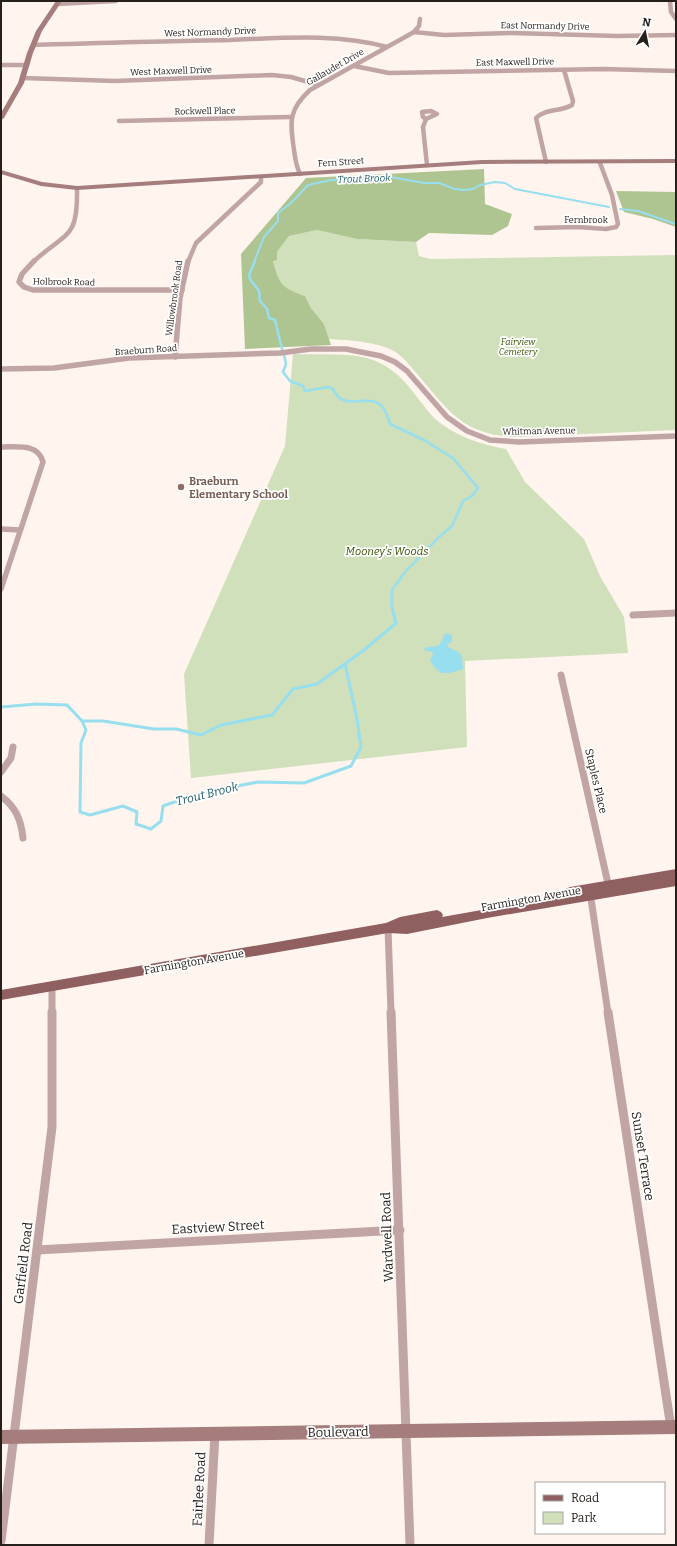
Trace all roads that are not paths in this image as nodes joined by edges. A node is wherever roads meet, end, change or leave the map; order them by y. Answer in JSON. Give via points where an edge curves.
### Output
{"nodes":[{"id":1,"x":116,"y":1,"type":"edge"},
{"id":2,"x":670,"y":1,"type":"edge"},
{"id":3,"x":58,"y":2,"type":"edge"},
{"id":4,"x":420,"y":19,"type":"dead end"},
{"id":5,"x":676,"y":19,"type":"edge"},
{"id":6,"x":414,"y":32,"type":"junction"},
{"id":7,"x":676,"y":35,"type":"edge"},
{"id":8,"x":33,"y":45,"type":"junction"},
{"id":9,"x":387,"y":47,"type":"junction"},
{"id":10,"x":1,"y":65,"type":"edge"},
{"id":11,"x":26,"y":65,"type":"junction"},
{"id":12,"x":354,"y":66,"type":"junction"},
{"id":13,"x":564,"y":70,"type":"junction"},
{"id":14,"x":676,"y":70,"type":"edge"},
{"id":15,"x":23,"y":78,"type":"junction"},
{"id":16,"x":319,"y":85,"type":"junction"},
{"id":17,"x":290,"y":117,"type":"junction"},
{"id":18,"x":1,"y":118,"type":"edge"},
{"id":19,"x":426,"y":119,"type":"dead end"},
{"id":20,"x":120,"y":121,"type":"dead end"},
{"id":21,"x":676,"y":161,"type":"edge"},
{"id":22,"x":546,"y":162,"type":"junction"},
{"id":23,"x":600,"y":163,"type":"junction"},
{"id":24,"x":427,"y":165,"type":"junction"},
{"id":25,"x":1,"y":168,"type":"edge"},
{"id":26,"x":1,"y":173,"type":"edge"},
{"id":27,"x":10,"y":174,"type":"junction"},
{"id":28,"x":300,"y":174,"type":"junction"},
{"id":29,"x":261,"y":177,"type":"junction"},
{"id":30,"x":77,"y":188,"type":"junction"},
{"id":31,"x":536,"y":228,"type":"dead end"},
{"id":32,"x":182,"y":290,"type":"junction"},
{"id":33,"x":292,"y":350,"type":"joint"},
{"id":34,"x":175,"y":357,"type":"junction"},
{"id":35,"x":1,"y":369,"type":"edge"},
{"id":36,"x":676,"y":436,"type":"edge"},
{"id":37,"x":1,"y":447,"type":"edge"},
{"id":38,"x":1,"y":529,"type":"edge"},
{"id":39,"x":20,"y":530,"type":"junction"},
{"id":40,"x":1,"y":589,"type":"edge"},
{"id":41,"x":676,"y":613,"type":"edge"},
{"id":42,"x":632,"y":615,"type":"dead end"},
{"id":43,"x":562,"y":675,"type":"dead end"},
{"id":44,"x":13,"y":746,"type":"dead end"},
{"id":45,"x":1,"y":772,"type":"edge"},
{"id":46,"x":1,"y":796,"type":"edge"},
{"id":47,"x":23,"y":838,"type":"dead end"},
{"id":48,"x":676,"y":874,"type":"edge"},
{"id":49,"x":676,"y":881,"type":"edge"},
{"id":50,"x":609,"y":889,"type":"junction"},
{"id":51,"x":590,"y":892,"type":"junction"},
{"id":52,"x":388,"y":928,"type":"junction"},
{"id":53,"x":52,"y":986,"type":"junction"},
{"id":54,"x":1,"y":995,"type":"edge"},
{"id":55,"x":400,"y":1230,"type":"junction"},
{"id":56,"x":37,"y":1250,"type":"junction"},
{"id":57,"x":674,"y":1428,"type":"edge"},
{"id":58,"x":407,"y":1431,"type":"junction"},
{"id":59,"x":215,"y":1434,"type":"junction"},
{"id":60,"x":1,"y":1437,"type":"edge"},
{"id":61,"x":15,"y":1437,"type":"junction"},
{"id":62,"x":1,"y":1541,"type":"edge"},
{"id":63,"x":208,"y":1545,"type":"edge"},
{"id":64,"x":410,"y":1545,"type":"edge"}],
"edges":[{"from":1,"to":3,"type":"street"},
{"from":2,"to":5,"type":"street","via":[[671,12]]},
{"from":3,"to":8,"type":"street"},
{"from":4,"to":6,"type":"street","via":[[419,26]]},
{"from":6,"to":7,"type":"street","name":"East Normandy Drive","via":[[444,35]]},
{"from":6,"to":9,"type":"street","name":"Gallaudet Drive"},
{"from":8,"to":9,"type":"street","name":"West Normandy Drive","via":[[284,38],[350,39]]},
{"from":8,"to":11,"type":"street"},
{"from":9,"to":12,"type":"street","name":"Gallaudet Drive"},
{"from":10,"to":11,"type":"street"},
{"from":11,"to":15,"type":"street"},
{"from":12,"to":13,"type":"street","name":"East Maxwell Drive","via":[[389,74]]},
{"from":12,"to":16,"type":"street","name":"Gallaudet Drive"},
{"from":13,"to":14,"type":"street","name":"East Maxwell Drive"},
{"from":13,"to":22,"type":"street","via":[[572,105],[564,110],[541,113],[536,118]]},
{"from":15,"to":16,"type":"street","name":"West Maxwell Drive","via":[[115,81],[278,76],[298,78]]},
{"from":15,"to":18,"type":"street"},
{"from":16,"to":17,"type":"street","name":"Gallaudet Drive","via":[[304,95]]},
{"from":17,"to":20,"type":"street","name":"Rockwell Place"},
{"from":17,"to":28,"type":"street","via":[[290,134]]},
{"from":19,"to":24,"type":"street","via":[[423,127]]},
{"from":21,"to":23,"type":"street","name":"Fern Street"},
{"from":22,"to":23,"type":"street","name":"Fern Street"},
{"from":22,"to":24,"type":"street","name":"Fern Street"},
{"from":23,"to":31,"type":"street","name":"Fernbrook","via":[[612,195],[618,224],[606,229]]},
{"from":24,"to":28,"type":"street","name":"Fern Street"},
{"from":25,"to":27,"type":"street","name":"Fern Street"},
{"from":26,"to":27,"type":"street"},
{"from":27,"to":30,"type":"street","name":"Fern Street","via":[[41,184]]},
{"from":28,"to":29,"type":"street","name":"Fern Street"},
{"from":29,"to":30,"type":"street","name":"Fern Street"},
{"from":29,"to":32,"type":"street","name":"Willowbrook Road","via":[[261,182],[196,243],[187,259]]},
{"from":30,"to":32,"type":"street","name":"Holbrook Road","via":[[76,220],[73,228],[25,271],[19,282],[22,286],[42,291]]},
{"from":32,"to":34,"type":"street","name":"Willowbrook Road"},
{"from":33,"to":34,"type":"street","name":"Braeburn Road","via":[[280,353]]},
{"from":33,"to":36,"type":"street","name":"Whitman Avenue","via":[[360,350],[389,358],[406,370],[450,422],[471,434],[492,440],[515,442]]},
{"from":34,"to":35,"type":"street","name":"Braeburn Road","via":[[129,358],[54,368]]},
{"from":37,"to":39,"type":"street","via":[[32,448],[43,458]]},
{"from":38,"to":39,"type":"street"},
{"from":39,"to":40,"type":"street"},
{"from":41,"to":42,"type":"street"},
{"from":43,"to":50,"type":"street","name":"Staples Place"},
{"from":44,"to":45,"type":"street","via":[[11,758]]},
{"from":46,"to":47,"type":"street","via":[[16,809],[23,827]]},
{"from":48,"to":50,"type":"main road","name":"Farmington Avenue"},
{"from":49,"to":50,"type":"main road","name":"Farmington Avenue"},
{"from":50,"to":51,"type":"main road","name":"Farmington Avenue"},
{"from":51,"to":52,"type":"main road","name":"Farmington Avenue","via":[[408,929]]},
{"from":51,"to":57,"type":"street","name":"Sunset Terrace"},
{"from":52,"to":53,"type":"main road","name":"Farmington Avenue"},
{"from":52,"to":55,"type":"street","name":"Wardwell Road"},
{"from":53,"to":54,"type":"main road","name":"Farmington Avenue"},
{"from":53,"to":56,"type":"street","name":"Garfield Road","via":[[52,1128]]},
{"from":55,"to":56,"type":"street","name":"Eastview Street"},
{"from":55,"to":58,"type":"street","name":"Wardwell Road"},
{"from":56,"to":61,"type":"street","name":"Garfield Road"},
{"from":57,"to":58,"type":"street","name":"Boulevard"},
{"from":58,"to":59,"type":"street","name":"Boulevard"},
{"from":58,"to":64,"type":"street","name":"Wardwell Road"},
{"from":59,"to":61,"type":"street","name":"Boulevard"},
{"from":59,"to":63,"type":"street","name":"Fairlee Road"},
{"from":60,"to":61,"type":"street","name":"Boulevard"},
{"from":61,"to":62,"type":"street","name":"Garfield Road"}]}
